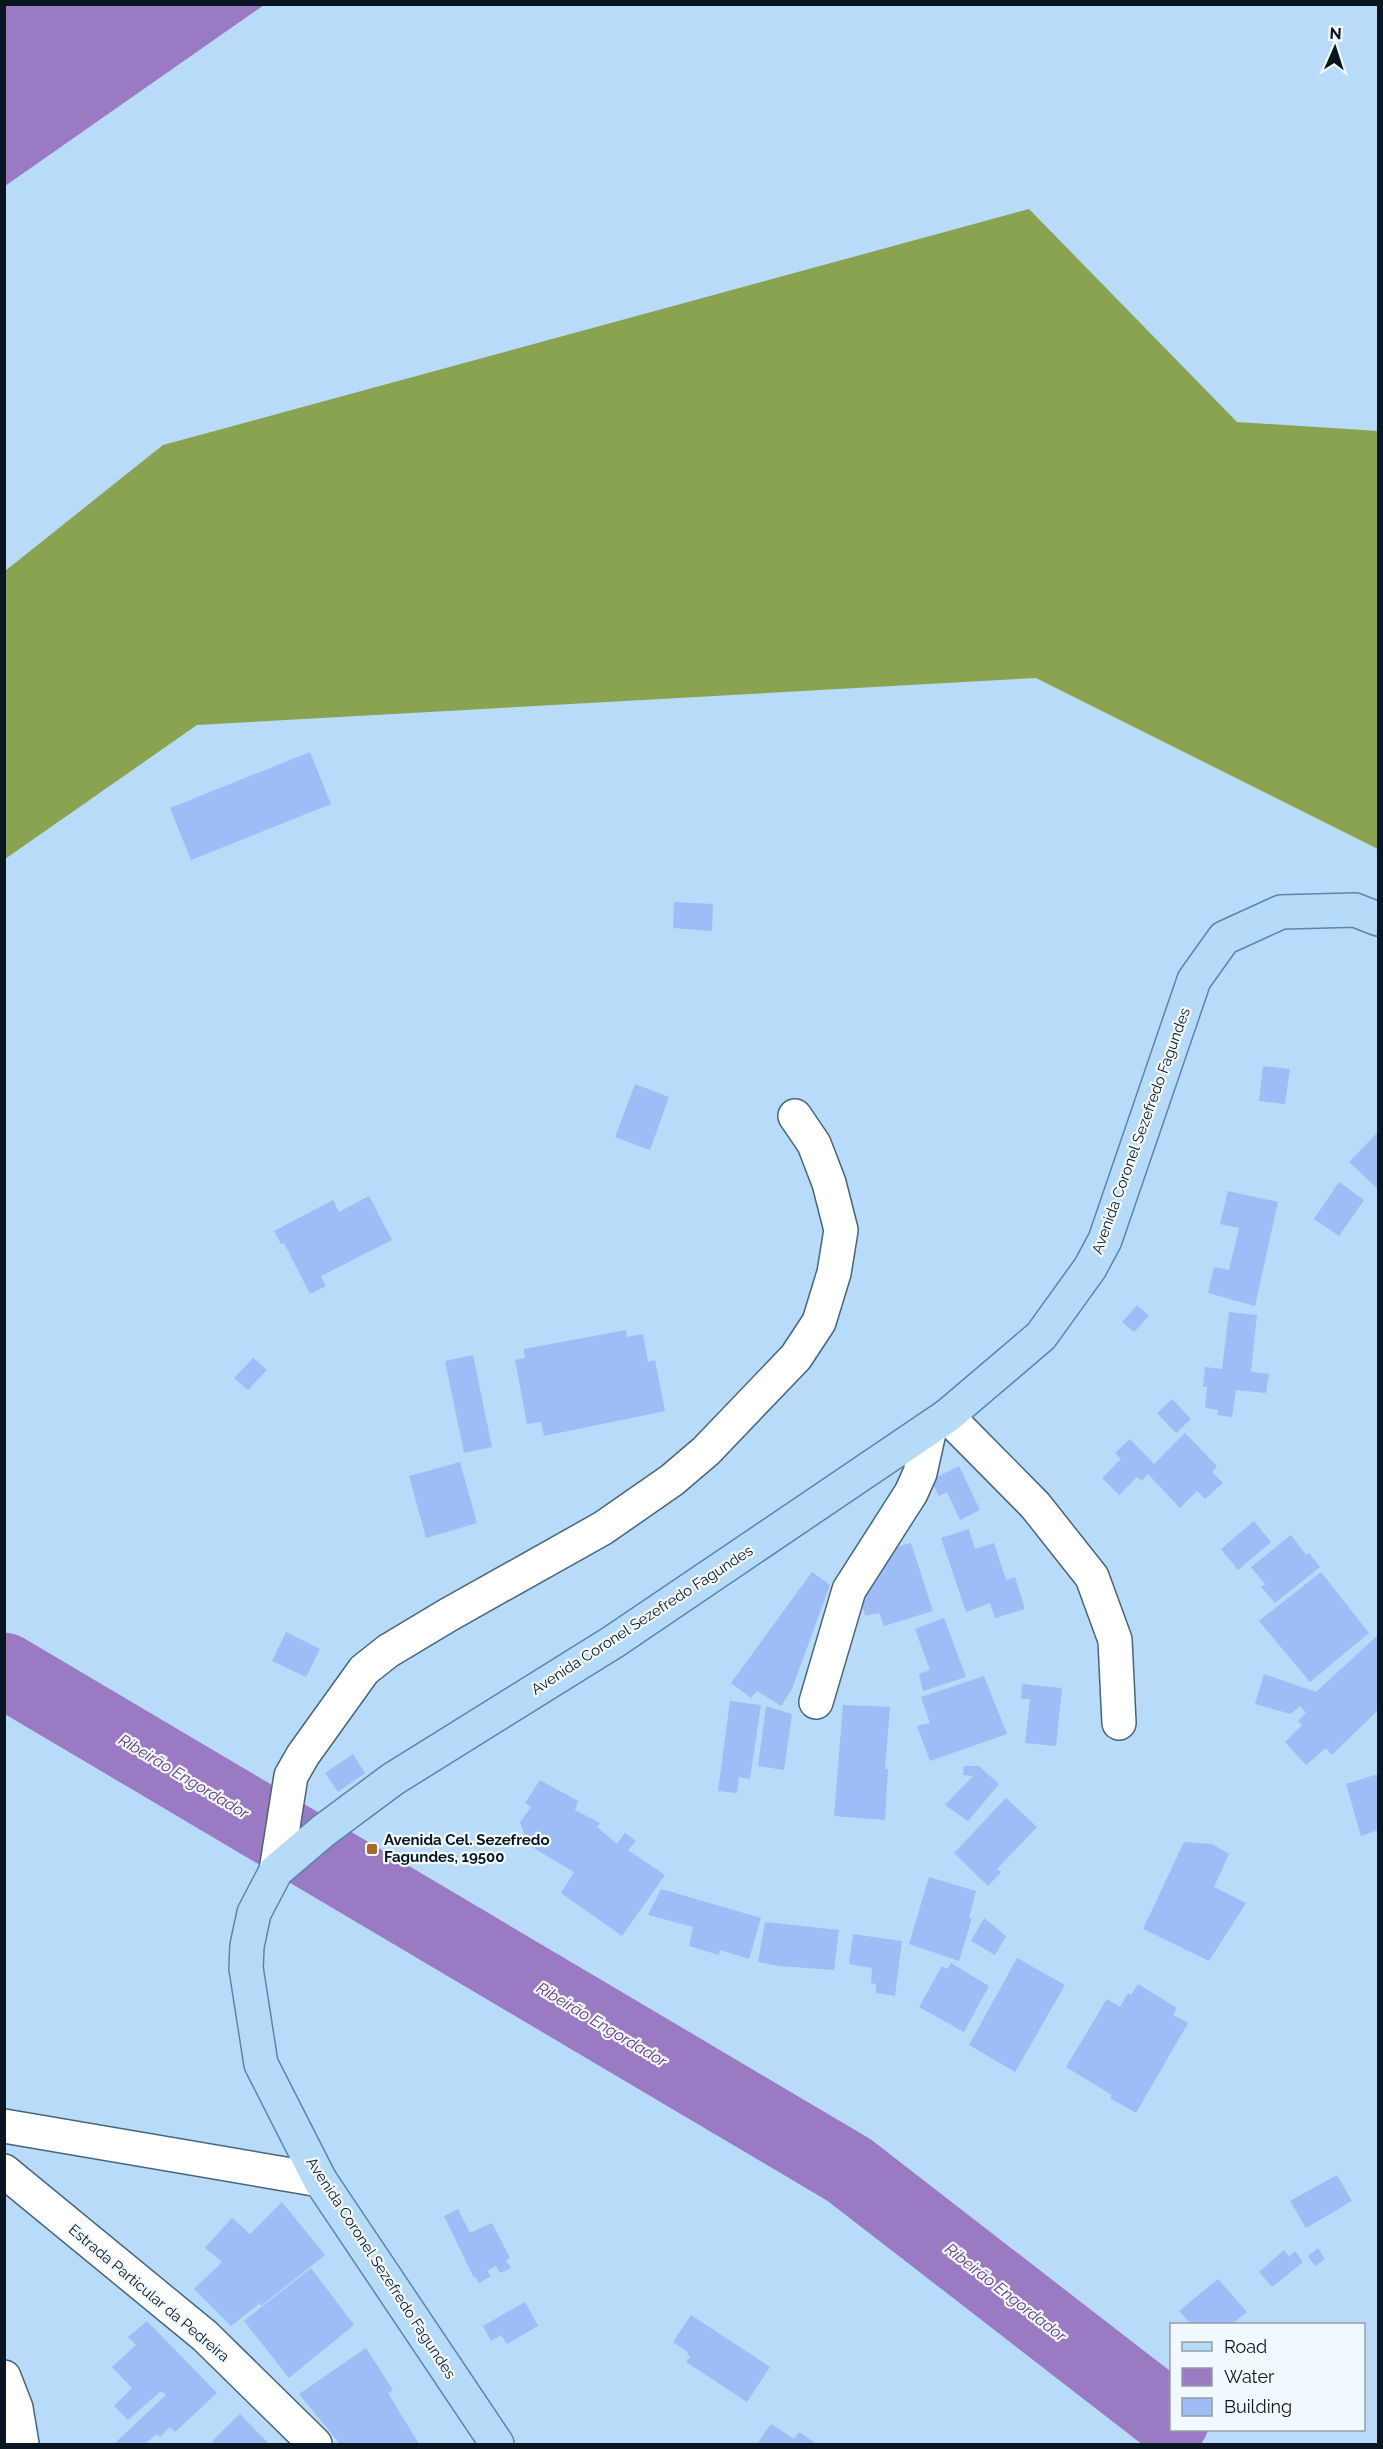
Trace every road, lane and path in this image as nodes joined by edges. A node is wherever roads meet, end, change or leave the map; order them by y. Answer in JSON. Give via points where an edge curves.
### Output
{"nodes":[{"id":1,"x":1378,"y":919,"type":"edge"},
{"id":2,"x":795,"y":1116,"type":"dead end"},
{"id":3,"x":939,"y":1422,"type":"junction"},
{"id":4,"x":816,"y":1702,"type":"dead end"},
{"id":5,"x":1119,"y":1723,"type":"dead end"},
{"id":6,"x":276,"y":1871,"type":"junction"},
{"id":7,"x":4,"y":2126,"type":"edge"},
{"id":8,"x":4,"y":2171,"type":"edge"},
{"id":9,"x":320,"y":2180,"type":"junction"},
{"id":10,"x":4,"y":2376,"type":"edge"},
{"id":11,"x":22,"y":2445,"type":"edge"},
{"id":12,"x":315,"y":2445,"type":"edge"},
{"id":13,"x":497,"y":2445,"type":"edge"}],
"edges":[{"from":1,"to":3,"type":"main road","name":"Avenida Coronel Sezefredo Fagundes","via":[[1355,910],[1281,912],[1224,938],[1194,980],[1105,1240],[1090,1268],[1041,1336]]},
{"from":2,"to":6,"type":"street","via":[[814,1144],[841,1230],[834,1273],[819,1322],[796,1357],[706,1451],[672,1480],[603,1528],[448,1615],[364,1670],[291,1776]]},
{"from":3,"to":4,"type":"street","via":[[911,1493],[849,1590]]},
{"from":3,"to":5,"type":"street","via":[[1035,1505],[1092,1577],[1115,1640]]},
{"from":3,"to":6,"type":"main road","name":"Avenida Coronel Sezefredo Fagundes","via":[[613,1641],[393,1779]]},
{"from":6,"to":9,"type":"main road","name":"Avenida Coronel Sezefredo Fagundes","via":[[254,1913],[246,1968],[261,2064]]},
{"from":7,"to":9,"type":"street"},
{"from":8,"to":12,"type":"street","name":"Estrada Particular da Pedreira","via":[[205,2336]]},
{"from":9,"to":13,"type":"main road","name":"Avenida Coronel Sezefredo Fagundes"},
{"from":10,"to":11,"type":"street","via":[[16,2408]]}]}
